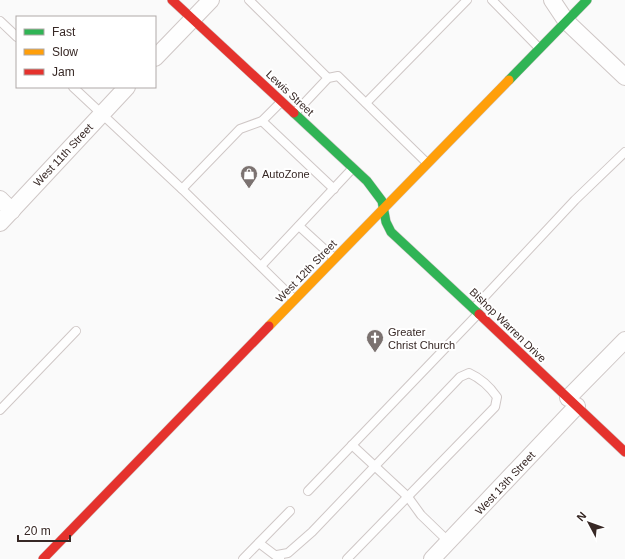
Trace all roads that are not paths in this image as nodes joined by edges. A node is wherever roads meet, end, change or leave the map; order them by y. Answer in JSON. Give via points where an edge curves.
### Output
{"nodes":[{"id":1,"x":172,"y":0,"type":"edge"},
{"id":2,"x":211,"y":0,"type":"edge"},
{"id":3,"x":249,"y":0,"type":"edge"},
{"id":4,"x":467,"y":0,"type":"edge"},
{"id":5,"x":492,"y":0,"type":"edge"},
{"id":6,"x":552,"y":0,"type":"edge"},
{"id":7,"x":587,"y":0,"type":"edge"},
{"id":8,"x":193,"y":19,"type":"junction"},
{"id":9,"x":0,"y":21,"type":"edge"},
{"id":10,"x":566,"y":21,"type":"junction"},
{"id":11,"x":16,"y":36,"type":"edge"},
{"id":12,"x":539,"y":49,"type":"junction"},
{"id":13,"x":156,"y":57,"type":"edge"},
{"id":14,"x":625,"y":77,"type":"edge"},
{"id":15,"x":328,"y":78,"type":"junction"},
{"id":16,"x":73,"y":88,"type":"edge"},
{"id":17,"x":126,"y":88,"type":"edge"},
{"id":18,"x":282,"y":101,"type":"junction"},
{"id":19,"x":366,"y":103,"type":"junction"},
{"id":20,"x":102,"y":113,"type":"junction"},
{"id":21,"x":294,"y":113,"type":"junction"},
{"id":22,"x":262,"y":121,"type":"junction"},
{"id":23,"x":625,"y":152,"type":"edge"},
{"id":24,"x":427,"y":163,"type":"junction"},
{"id":25,"x":353,"y":168,"type":"junction"},
{"id":26,"x":182,"y":189,"type":"junction"},
{"id":27,"x":334,"y":189,"type":"junction"},
{"id":28,"x":0,"y":199,"type":"edge"},
{"id":29,"x":12,"y":210,"type":"junction"},
{"id":30,"x":384,"y":210,"type":"junction"},
{"id":31,"x":0,"y":223,"type":"edge"},
{"id":32,"x":299,"y":226,"type":"junction"},
{"id":33,"x":335,"y":258,"type":"junction"},
{"id":34,"x":261,"y":266,"type":"junction"},
{"id":35,"x":295,"y":300,"type":"junction"},
{"id":36,"x":476,"y":311,"type":"junction"},
{"id":37,"x":76,"y":331,"type":"dead end"},
{"id":38,"x":625,"y":340,"type":"edge"},
{"id":39,"x":573,"y":402,"type":"junction"},
{"id":40,"x":0,"y":410,"type":"edge"},
{"id":41,"x":352,"y":445,"type":"junction"},
{"id":42,"x":625,"y":452,"type":"edge"},
{"id":43,"x":375,"y":466,"type":"junction"},
{"id":44,"x":308,"y":491,"type":"dead end"},
{"id":45,"x":408,"y":497,"type":"junction"},
{"id":46,"x":290,"y":511,"type":"dead end"},
{"id":47,"x":259,"y":542,"type":"junction"},
{"id":48,"x":449,"y":542,"type":"junction"},
{"id":49,"x":278,"y":557,"type":"edge"},
{"id":50,"x":43,"y":559,"type":"edge"},
{"id":51,"x":243,"y":559,"type":"edge"},
{"id":52,"x":347,"y":559,"type":"edge"},
{"id":53,"x":432,"y":559,"type":"edge"}],
"edges":[{"from":1,"to":8,"type":"main road","name":"Lewis Street"},
{"from":2,"to":8,"type":"street"},
{"from":3,"to":15,"type":"lane"},
{"from":4,"to":19,"type":"lane"},
{"from":5,"to":12,"type":"lane"},
{"from":6,"to":10,"type":"street"},
{"from":7,"to":10,"type":"main road","name":"West 12th Street"},
{"from":8,"to":13,"type":"street"},
{"from":8,"to":18,"type":"main road","name":"Lewis Street"},
{"from":9,"to":11,"type":"lane"},
{"from":10,"to":12,"type":"main road","name":"West 12th Street"},
{"from":10,"to":14,"type":"street"},
{"from":12,"to":24,"type":"main road","name":"West 12th Street"},
{"from":15,"to":19,"type":"lane","via":[[338,76]]},
{"from":15,"to":21,"type":"lane"},
{"from":16,"to":20,"type":"lane"},
{"from":17,"to":20,"type":"street","name":"West 11th Street"},
{"from":18,"to":21,"type":"main road","name":"Lewis Street"},
{"from":18,"to":22,"type":"lane"},
{"from":19,"to":24,"type":"lane"},
{"from":20,"to":26,"type":"lane"},
{"from":20,"to":29,"type":"street","name":"West 11th Street"},
{"from":21,"to":25,"type":"main road","name":"Lewis Street"},
{"from":22,"to":26,"type":"lane","via":[[240,129]]},
{"from":22,"to":27,"type":"lane"},
{"from":23,"to":36,"type":"lane","via":[[575,200]]},
{"from":24,"to":30,"type":"main road","name":"West 12th Street"},
{"from":25,"to":27,"type":"lane"},
{"from":25,"to":30,"type":"main road","name":"Lewis Street","via":[[382,201]]},
{"from":26,"to":34,"type":"lane"},
{"from":27,"to":32,"type":"lane"},
{"from":28,"to":29,"type":"street"},
{"from":29,"to":31,"type":"street","name":"West 11th Street"},
{"from":30,"to":33,"type":"main road","name":"West 12th Street"},
{"from":30,"to":36,"type":"main road","name":"Bishop Warren Drive","via":[[391,232]]},
{"from":32,"to":33,"type":"lane"},
{"from":32,"to":34,"type":"lane"},
{"from":33,"to":35,"type":"main road","name":"West 12th Street"},
{"from":34,"to":35,"type":"lane"},
{"from":35,"to":50,"type":"main road","name":"West 12th Street"},
{"from":36,"to":39,"type":"main road","name":"Bishop Warren Drive"},
{"from":36,"to":41,"type":"lane"},
{"from":37,"to":40,"type":"lane"},
{"from":38,"to":39,"type":"street","name":"West 13th Street"},
{"from":39,"to":42,"type":"main road","name":"Bishop Warren Drive"},
{"from":39,"to":48,"type":"street","name":"West 13th Street"},
{"from":41,"to":43,"type":"lane"},
{"from":41,"to":44,"type":"lane"},
{"from":43,"to":45,"type":"lane"},
{"from":43,"to":45,"type":"lane","via":[[460,377],[469,373],[478,377],[497,397],[495,407]]},
{"from":43,"to":49,"type":"lane","via":[[312,532],[288,553]]},
{"from":45,"to":48,"type":"lane","via":[[421,515]]},
{"from":45,"to":52,"type":"lane"},
{"from":46,"to":47,"type":"lane"},
{"from":47,"to":49,"type":"lane"},
{"from":47,"to":51,"type":"lane"},
{"from":48,"to":53,"type":"street","name":"West 13th Street"}]}
